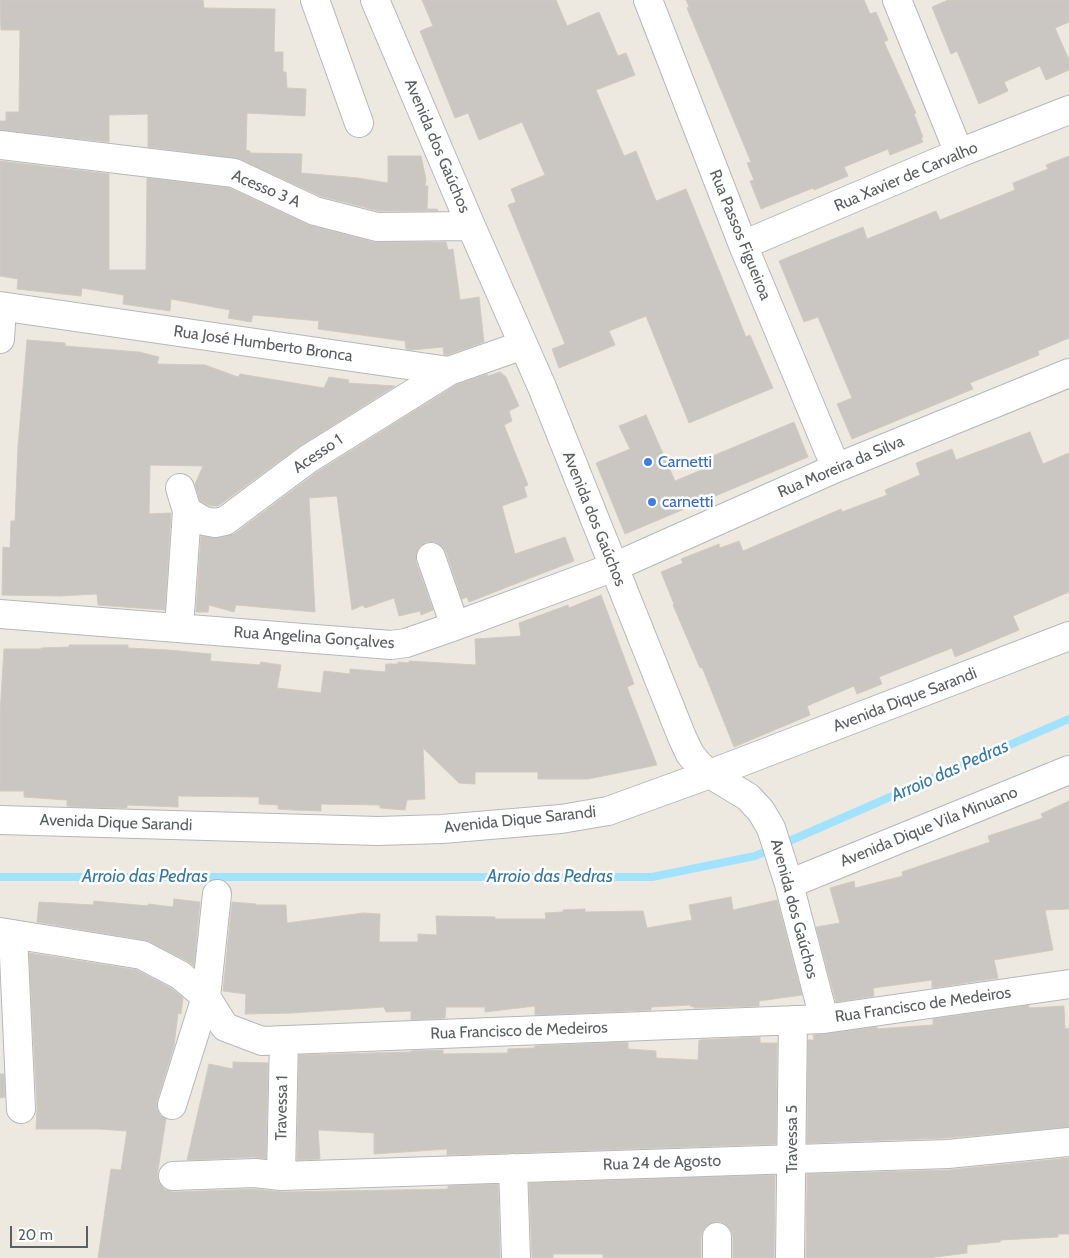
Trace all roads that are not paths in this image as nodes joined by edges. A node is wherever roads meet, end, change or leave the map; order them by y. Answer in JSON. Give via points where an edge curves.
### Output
{"nodes":[{"id":1,"x":316,"y":0,"type":"edge"},
{"id":2,"x":375,"y":0,"type":"edge"},
{"id":3,"x":648,"y":0,"type":"edge"},
{"id":4,"x":897,"y":0,"type":"edge"},
{"id":5,"x":1069,"y":110,"type":"edge"},
{"id":6,"x":359,"y":123,"type":"dead end"},
{"id":7,"x":0,"y":145,"type":"edge"},
{"id":8,"x":959,"y":153,"type":"junction"},
{"id":9,"x":471,"y":226,"type":"junction"},
{"id":10,"x":743,"y":245,"type":"junction"},
{"id":11,"x":1,"y":307,"type":"edge"},
{"id":12,"x":0,"y":339,"type":"edge"},
{"id":13,"x":524,"y":346,"type":"junction"},
{"id":14,"x":450,"y":371,"type":"junction"},
{"id":15,"x":1069,"y":372,"type":"edge"},
{"id":16,"x":836,"y":468,"type":"junction"},
{"id":17,"x":431,"y":558,"type":"dead end"},
{"id":18,"x":614,"y":566,"type":"junction"},
{"id":19,"x":0,"y":614,"type":"edge"},
{"id":20,"x":455,"y":626,"type":"junction"},
{"id":21,"x":179,"y":628,"type":"junction"},
{"id":22,"x":1069,"y":636,"type":"edge"},
{"id":23,"x":1069,"y":770,"type":"edge"},
{"id":24,"x":710,"y":774,"type":"junction"},
{"id":25,"x":0,"y":820,"type":"edge"},
{"id":26,"x":788,"y":879,"type":"junction"},
{"id":27,"x":216,"y":894,"type":"dead end"},
{"id":28,"x":6,"y":933,"type":"edge"},
{"id":29,"x":1069,"y":984,"type":"edge"},
{"id":30,"x":206,"y":997,"type":"junction"},
{"id":31,"x":824,"y":1019,"type":"junction"},
{"id":32,"x":792,"y":1020,"type":"junction"},
{"id":33,"x":284,"y":1040,"type":"junction"},
{"id":34,"x":172,"y":1105,"type":"dead end"},
{"id":35,"x":21,"y":1108,"type":"dead end"},
{"id":36,"x":1069,"y":1142,"type":"edge"},
{"id":37,"x":791,"y":1159,"type":"junction"},
{"id":38,"x":513,"y":1168,"type":"junction"},
{"id":39,"x":173,"y":1176,"type":"dead end"},
{"id":40,"x":281,"y":1176,"type":"junction"},
{"id":41,"x":516,"y":1258,"type":"edge"},
{"id":42,"x":790,"y":1258,"type":"edge"}],
"edges":[{"from":1,"to":6,"type":"street"},
{"from":2,"to":9,"type":"street","name":"Avenida dos Gaúchos"},
{"from":3,"to":10,"type":"street","name":"Rua Passos Figueiroa"},
{"from":4,"to":8,"type":"street"},
{"from":5,"to":8,"type":"street","name":"Rua Xavier de Carvalho"},
{"from":7,"to":9,"type":"street","name":"Acesso 3 A","via":[[234,173],[316,211],[378,227]]},
{"from":8,"to":10,"type":"street","name":"Rua Xavier de Carvalho"},
{"from":9,"to":13,"type":"street","name":"Avenida dos Gaúchos"},
{"from":10,"to":16,"type":"street","name":"Rua Passos Figueiroa"},
{"from":11,"to":12,"type":"street"},
{"from":11,"to":14,"type":"street","name":"Rua José Humberto Bronca"},
{"from":13,"to":14,"type":"street","name":"Rua José Humberto Bronca"},
{"from":13,"to":18,"type":"street","name":"Avenida dos Gaúchos"},
{"from":14,"to":21,"type":"street","name":"Acesso 1","via":[[308,459],[225,521],[204,521],[184,500]]},
{"from":15,"to":16,"type":"street","name":"Rua Moreira da Silva"},
{"from":16,"to":18,"type":"street","name":"Rua Moreira da Silva"},
{"from":17,"to":20,"type":"street"},
{"from":18,"to":20,"type":"street","name":"Rua Angelina Gonçalves"},
{"from":18,"to":24,"type":"street","name":"Avenida dos Gaúchos","via":[[682,737],[690,754]]},
{"from":19,"to":21,"type":"street","name":"Rua Angelina Gonçalves"},
{"from":20,"to":21,"type":"street","name":"Rua Angelina Gonçalves","via":[[391,645]]},
{"from":22,"to":24,"type":"street","name":"Avenida Dique Sarandi"},
{"from":23,"to":26,"type":"street","name":"Avenida Dique Vila Minuano"},
{"from":24,"to":25,"type":"street","name":"Avenida Dique Sarandi","via":[[608,811],[561,819],[452,828],[378,831]]},
{"from":24,"to":26,"type":"street","name":"Avenida dos Gaúchos","via":[[748,797],[761,811],[771,828]]},
{"from":26,"to":31,"type":"street","name":"Avenida dos Gaúchos"},
{"from":27,"to":30,"type":"street"},
{"from":28,"to":30,"type":"street","name":"Rua Francisco de Medeiros","via":[[142,955],[180,974]]},
{"from":28,"to":35,"type":"street"},
{"from":29,"to":31,"type":"street","name":"Rua Francisco de Medeiros"},
{"from":30,"to":33,"type":"street","name":"Rua Francisco de Medeiros","via":[[225,1027],[262,1040]]},
{"from":30,"to":34,"type":"street"},
{"from":31,"to":32,"type":"street","name":"Rua Francisco de Medeiros"},
{"from":32,"to":33,"type":"street","name":"Rua Francisco de Medeiros"},
{"from":32,"to":37,"type":"street","name":"Travessa 5"},
{"from":33,"to":40,"type":"street","name":"Travessa 1"},
{"from":36,"to":37,"type":"street","name":"Rua 24 de Agosto","via":[[948,1154]]},
{"from":37,"to":38,"type":"street","name":"Rua 24 de Agosto"},
{"from":37,"to":42,"type":"street","name":"Travessa 5"},
{"from":38,"to":40,"type":"street","name":"Rua 24 de Agosto"},
{"from":38,"to":41,"type":"street"},
{"from":39,"to":40,"type":"street","name":"Rua 24 de Agosto","via":[[255,1173]]}]}
